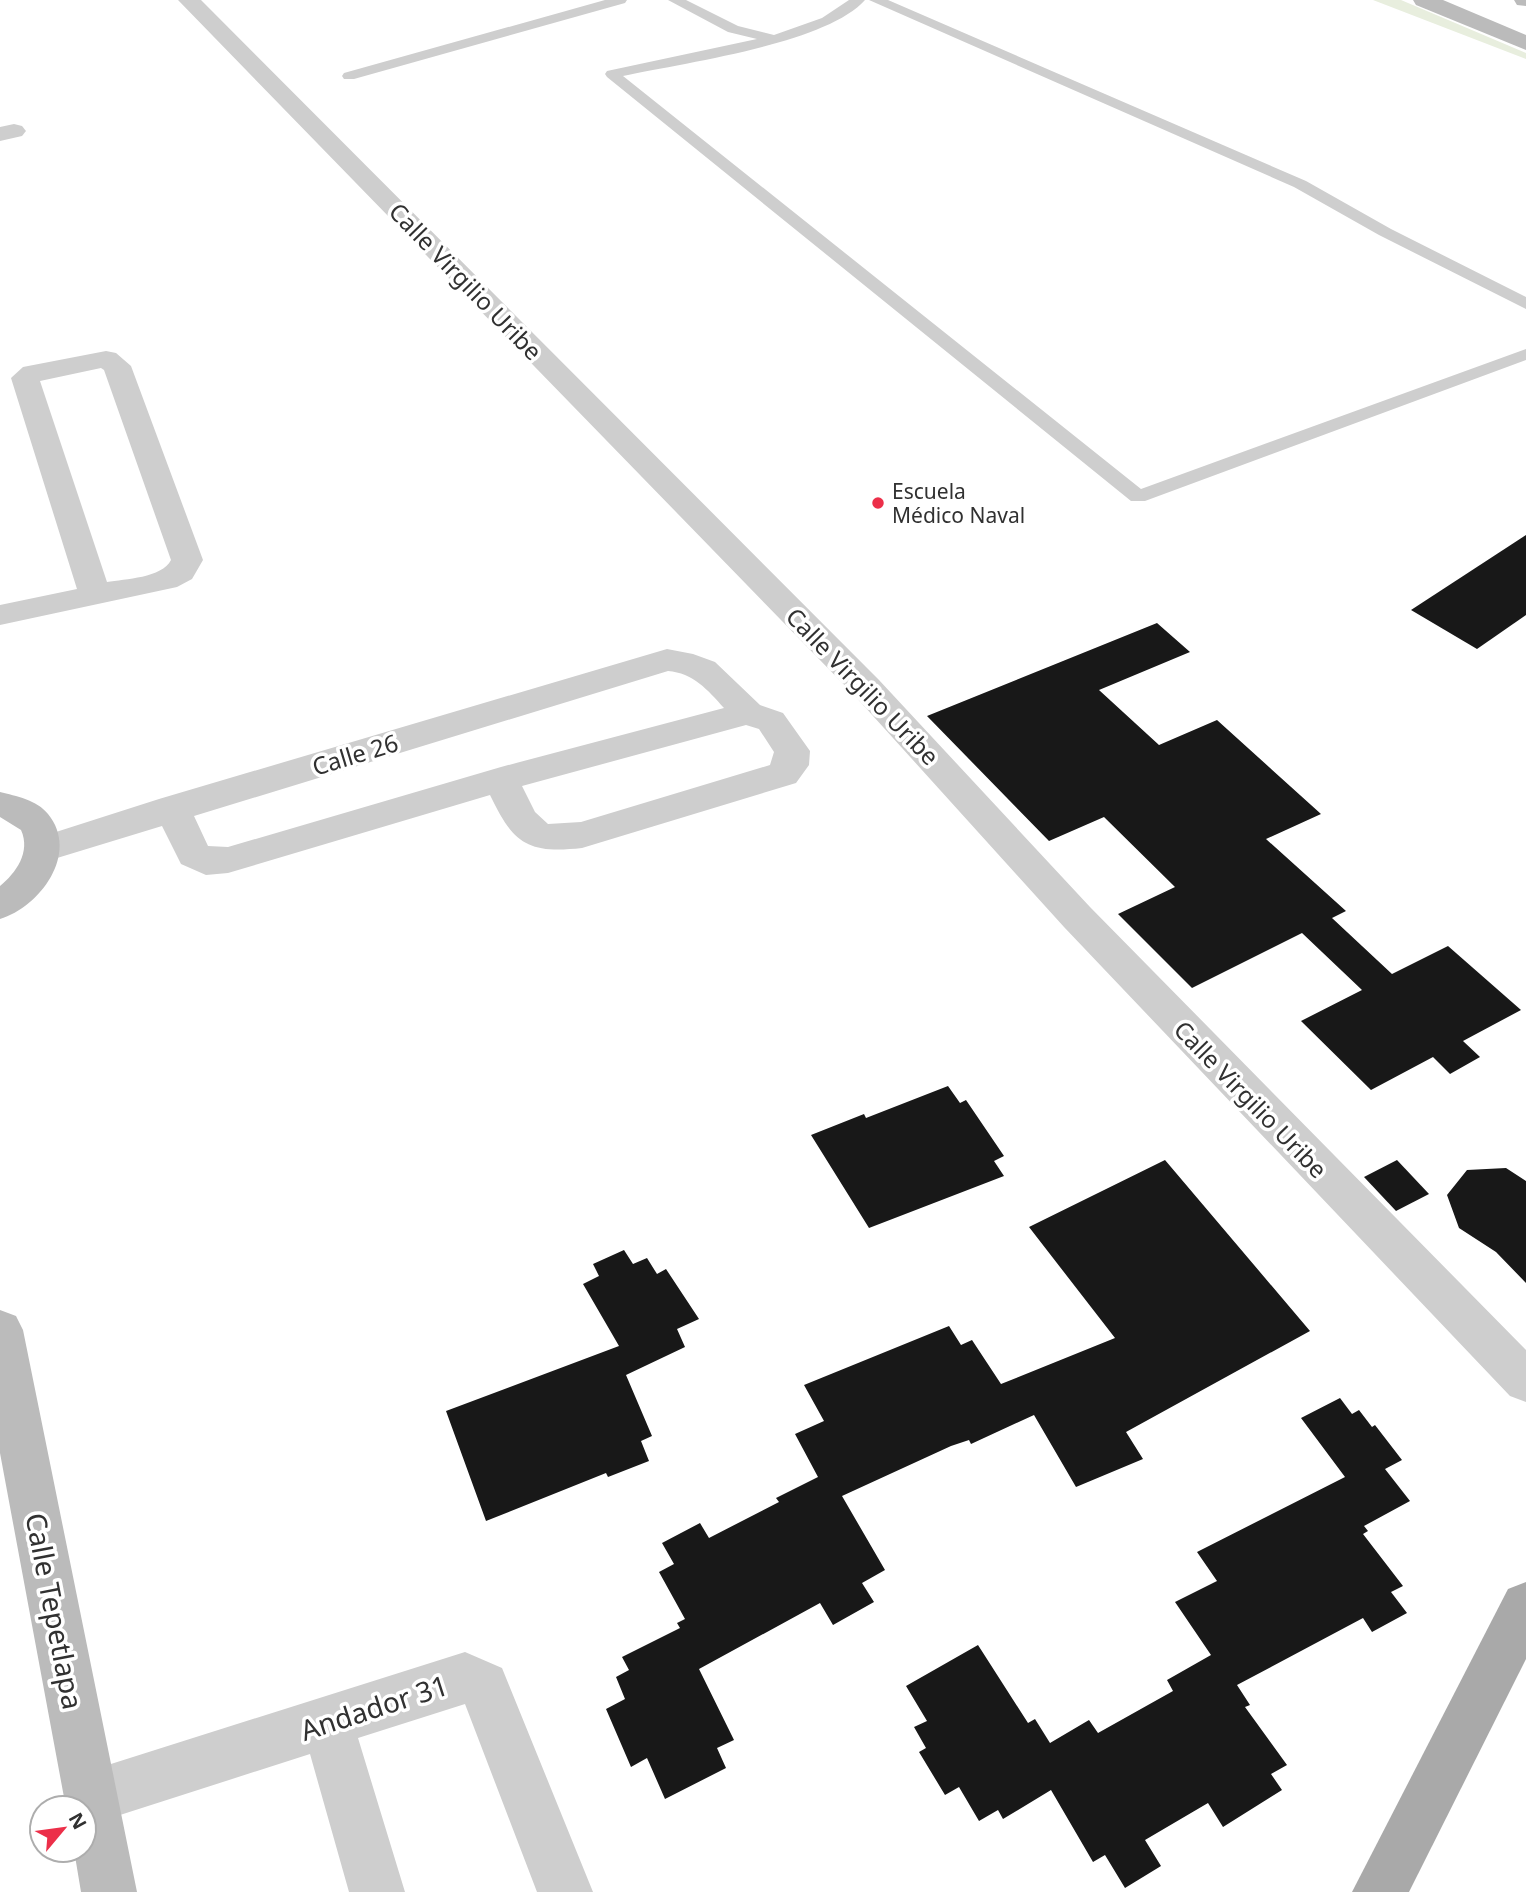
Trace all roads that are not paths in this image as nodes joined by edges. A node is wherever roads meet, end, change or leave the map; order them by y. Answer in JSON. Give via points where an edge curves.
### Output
{"nodes":[{"id":1,"x":189,"y":0,"type":"edge"},
{"id":2,"x":620,"y":0,"type":"edge"},
{"id":3,"x":675,"y":0,"type":"edge"},
{"id":4,"x":858,"y":0,"type":"edge"},
{"id":5,"x":876,"y":0,"type":"edge"},
{"id":6,"x":1424,"y":0,"type":"edge"},
{"id":7,"x":1460,"y":0,"type":"edge"},
{"id":8,"x":1522,"y":10,"type":"edge"},
{"id":9,"x":775,"y":39,"type":"junction"},
{"id":10,"x":1526,"y":43,"type":"edge"},
{"id":11,"x":349,"y":76,"type":"dead end"},
{"id":12,"x":1526,"y":304,"type":"edge"},
{"id":13,"x":1526,"y":354,"type":"edge"},
{"id":14,"x":96,"y":594,"type":"junction"},
{"id":15,"x":0,"y":615,"type":"edge"},
{"id":16,"x":748,"y":713,"type":"junction"},
{"id":17,"x":501,"y":779,"type":"junction"},
{"id":18,"x":0,"y":804,"type":"edge"},
{"id":19,"x":172,"y":808,"type":"junction"},
{"id":20,"x":44,"y":849,"type":"junction"},
{"id":21,"x":0,"y":905,"type":"edge"},
{"id":22,"x":0,"y":1330,"type":"edge"},
{"id":23,"x":1526,"y":1381,"type":"edge"},
{"id":24,"x":1526,"y":1606,"type":"edge"},
{"id":25,"x":327,"y":1722,"type":"junction"},
{"id":26,"x":91,"y":1794,"type":"edge"},
{"id":27,"x":98,"y":1795,"type":"edge"},
{"id":28,"x":98,"y":1831,"type":"edge"},
{"id":29,"x":109,"y":1892,"type":"edge"},
{"id":30,"x":377,"y":1892,"type":"edge"},
{"id":31,"x":565,"y":1892,"type":"edge"},
{"id":32,"x":1380,"y":1892,"type":"edge"}],
"edges":[{"from":1,"to":23,"type":"street","name":"Calle Virgilio Uribe","via":[[867,688],[1086,927]]},
{"from":2,"to":11,"type":"lane"},
{"from":3,"to":9,"type":"lane","via":[[733,29]]},
{"from":4,"to":9,"type":"lane","via":[[827,21]]},
{"from":5,"to":12,"type":"lane","via":[[1300,184]]},
{"from":6,"to":10,"type":"street"},
{"from":7,"to":8,"type":"street"},
{"from":9,"to":13,"type":"lane","via":[[612,74],[1138,497]]},
{"from":14,"to":14,"type":"street","via":[[166,580],[181,572],[187,560],[117,366],[106,359],[25,378]]},
{"from":14,"to":15,"type":"street"},
{"from":16,"to":17,"type":"street"},
{"from":16,"to":17,"type":"street","via":[[771,721],[792,751],[792,765],[783,774],[582,835],[537,836],[522,822]]},
{"from":16,"to":19,"type":"street","name":"Calle 26","via":[[701,666],[667,660]]},
{"from":17,"to":19,"type":"street","via":[[206,862],[194,855]]},
{"from":18,"to":20,"type":"street","via":[[30,817],[43,837]]},
{"from":19,"to":20,"type":"street","name":"Calle 26"},
{"from":20,"to":21,"type":"street","via":[[33,877]]},
{"from":22,"to":26,"type":"street","name":"Calle Tepetlapa"},
{"from":24,"to":32,"type":"main road"},
{"from":25,"to":27,"type":"street","name":"Andador 31"},
{"from":25,"to":30,"type":"street"},
{"from":25,"to":31,"type":"street","name":"Andador 31","via":[[465,1678],[484,1686]]},
{"from":28,"to":29,"type":"street","name":"Calle Tepetlapa"}]}
